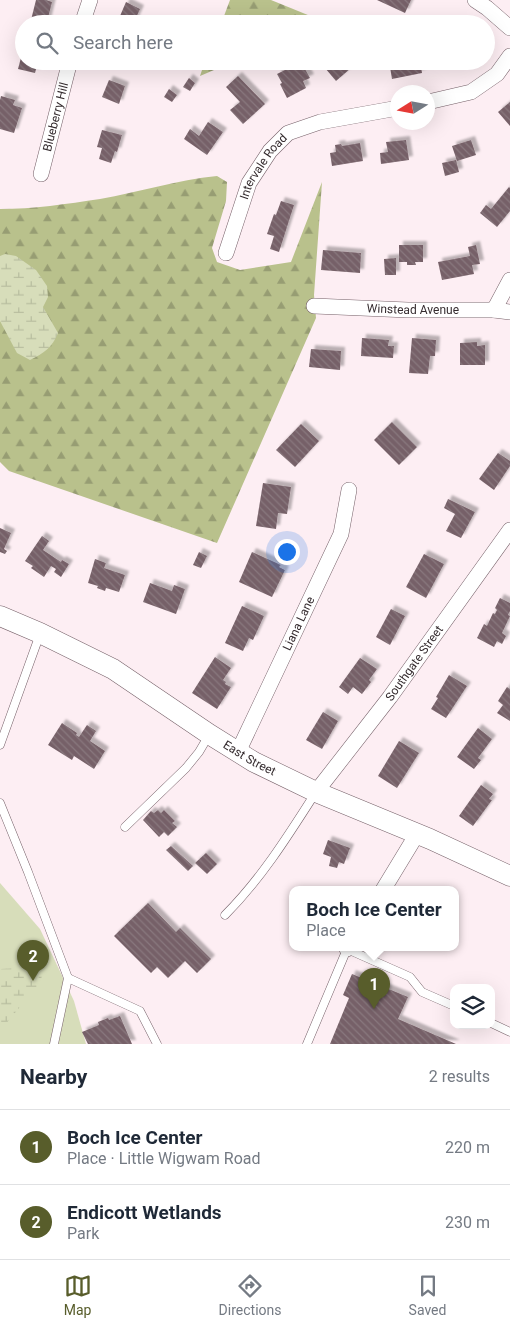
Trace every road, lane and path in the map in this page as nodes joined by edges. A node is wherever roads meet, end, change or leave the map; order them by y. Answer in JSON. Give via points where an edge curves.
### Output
{"nodes":[{"id":1,"x":90,"y":0,"type":"edge"},
{"id":2,"x":486,"y":3,"type":"edge"},
{"id":3,"x":85,"y":15,"type":"edge"},
{"id":4,"x":510,"y":28,"type":"edge"},
{"id":5,"x":510,"y":56,"type":"edge"},
{"id":6,"x":68,"y":70,"type":"edge"},
{"id":7,"x":435,"y":100,"type":"edge"},
{"id":8,"x":390,"y":109,"type":"edge"},
{"id":9,"x":41,"y":174,"type":"dead end"},
{"id":10,"x":226,"y":254,"type":"dead end"},
{"id":11,"x":510,"y":280,"type":"edge"},
{"id":12,"x":314,"y":306,"type":"dead end"},
{"id":13,"x":494,"y":310,"type":"junction"},
{"id":14,"x":510,"y":312,"type":"edge"},
{"id":15,"x":349,"y":490,"type":"dead end"},
{"id":16,"x":510,"y":530,"type":"edge"},
{"id":17,"x":0,"y":616,"type":"edge"},
{"id":18,"x":40,"y":633,"type":"junction"},
{"id":19,"x":209,"y":734,"type":"junction"},
{"id":20,"x":0,"y":745,"type":"edge"},
{"id":21,"x":238,"y":752,"type":"junction"},
{"id":22,"x":316,"y":792,"type":"junction"},
{"id":23,"x":0,"y":804,"type":"edge"},
{"id":24,"x":125,"y":827,"type":"dead end"},
{"id":25,"x":417,"y":834,"type":"junction"},
{"id":26,"x":510,"y":876,"type":"edge"},
{"id":27,"x":385,"y":886,"type":"edge"},
{"id":28,"x":225,"y":915,"type":"dead end"},
{"id":29,"x":346,"y":951,"type":"edge"},
{"id":30,"x":352,"y":951,"type":"edge"},
{"id":31,"x":68,"y":978,"type":"junction"},
{"id":32,"x":450,"y":1004,"type":"edge"},
{"id":33,"x":495,"y":1025,"type":"edge"},
{"id":34,"x":510,"y":1032,"type":"edge"},
{"id":35,"x":54,"y":1044,"type":"edge"},
{"id":36,"x":157,"y":1044,"type":"edge"},
{"id":37,"x":307,"y":1044,"type":"edge"}],
"edges":[{"from":1,"to":3,"type":"street"},
{"from":2,"to":4,"type":"street"},
{"from":5,"to":7,"type":"street","via":[[497,74],[471,92]]},
{"from":6,"to":9,"type":"street","name":"Blueberry Hill"},
{"from":8,"to":10,"type":"street","name":"Intervale Road","via":[[320,122],[288,133],[270,151],[249,183]]},
{"from":11,"to":13,"type":"street"},
{"from":12,"to":13,"type":"street","name":"Winstead Avenue"},
{"from":13,"to":14,"type":"street","name":"Winstead Avenue"},
{"from":15,"to":21,"type":"street","name":"Liana Lane","via":[[342,534]]},
{"from":16,"to":22,"type":"street","name":"Southgate Street","via":[[390,697]]},
{"from":17,"to":18,"type":"main road","name":"East Street"},
{"from":18,"to":19,"type":"main road","name":"East Street","via":[[114,669]]},
{"from":18,"to":20,"type":"lane"},
{"from":19,"to":21,"type":"main road","name":"East Street"},
{"from":19,"to":24,"type":"lane","via":[[186,768]]},
{"from":21,"to":22,"type":"main road","name":"East Street"},
{"from":22,"to":25,"type":"main road","name":"East Street"},
{"from":22,"to":28,"type":"lane","via":[[267,867]]},
{"from":23,"to":31,"type":"lane"},
{"from":25,"to":26,"type":"main road","name":"East Street"},
{"from":25,"to":27,"type":"street"},
{"from":29,"to":37,"type":"lane"},
{"from":30,"to":32,"type":"lane","via":[[410,977],[422,992]]},
{"from":31,"to":35,"type":"lane"},
{"from":31,"to":36,"type":"lane","via":[[140,1011]]},
{"from":33,"to":34,"type":"lane"}]}
